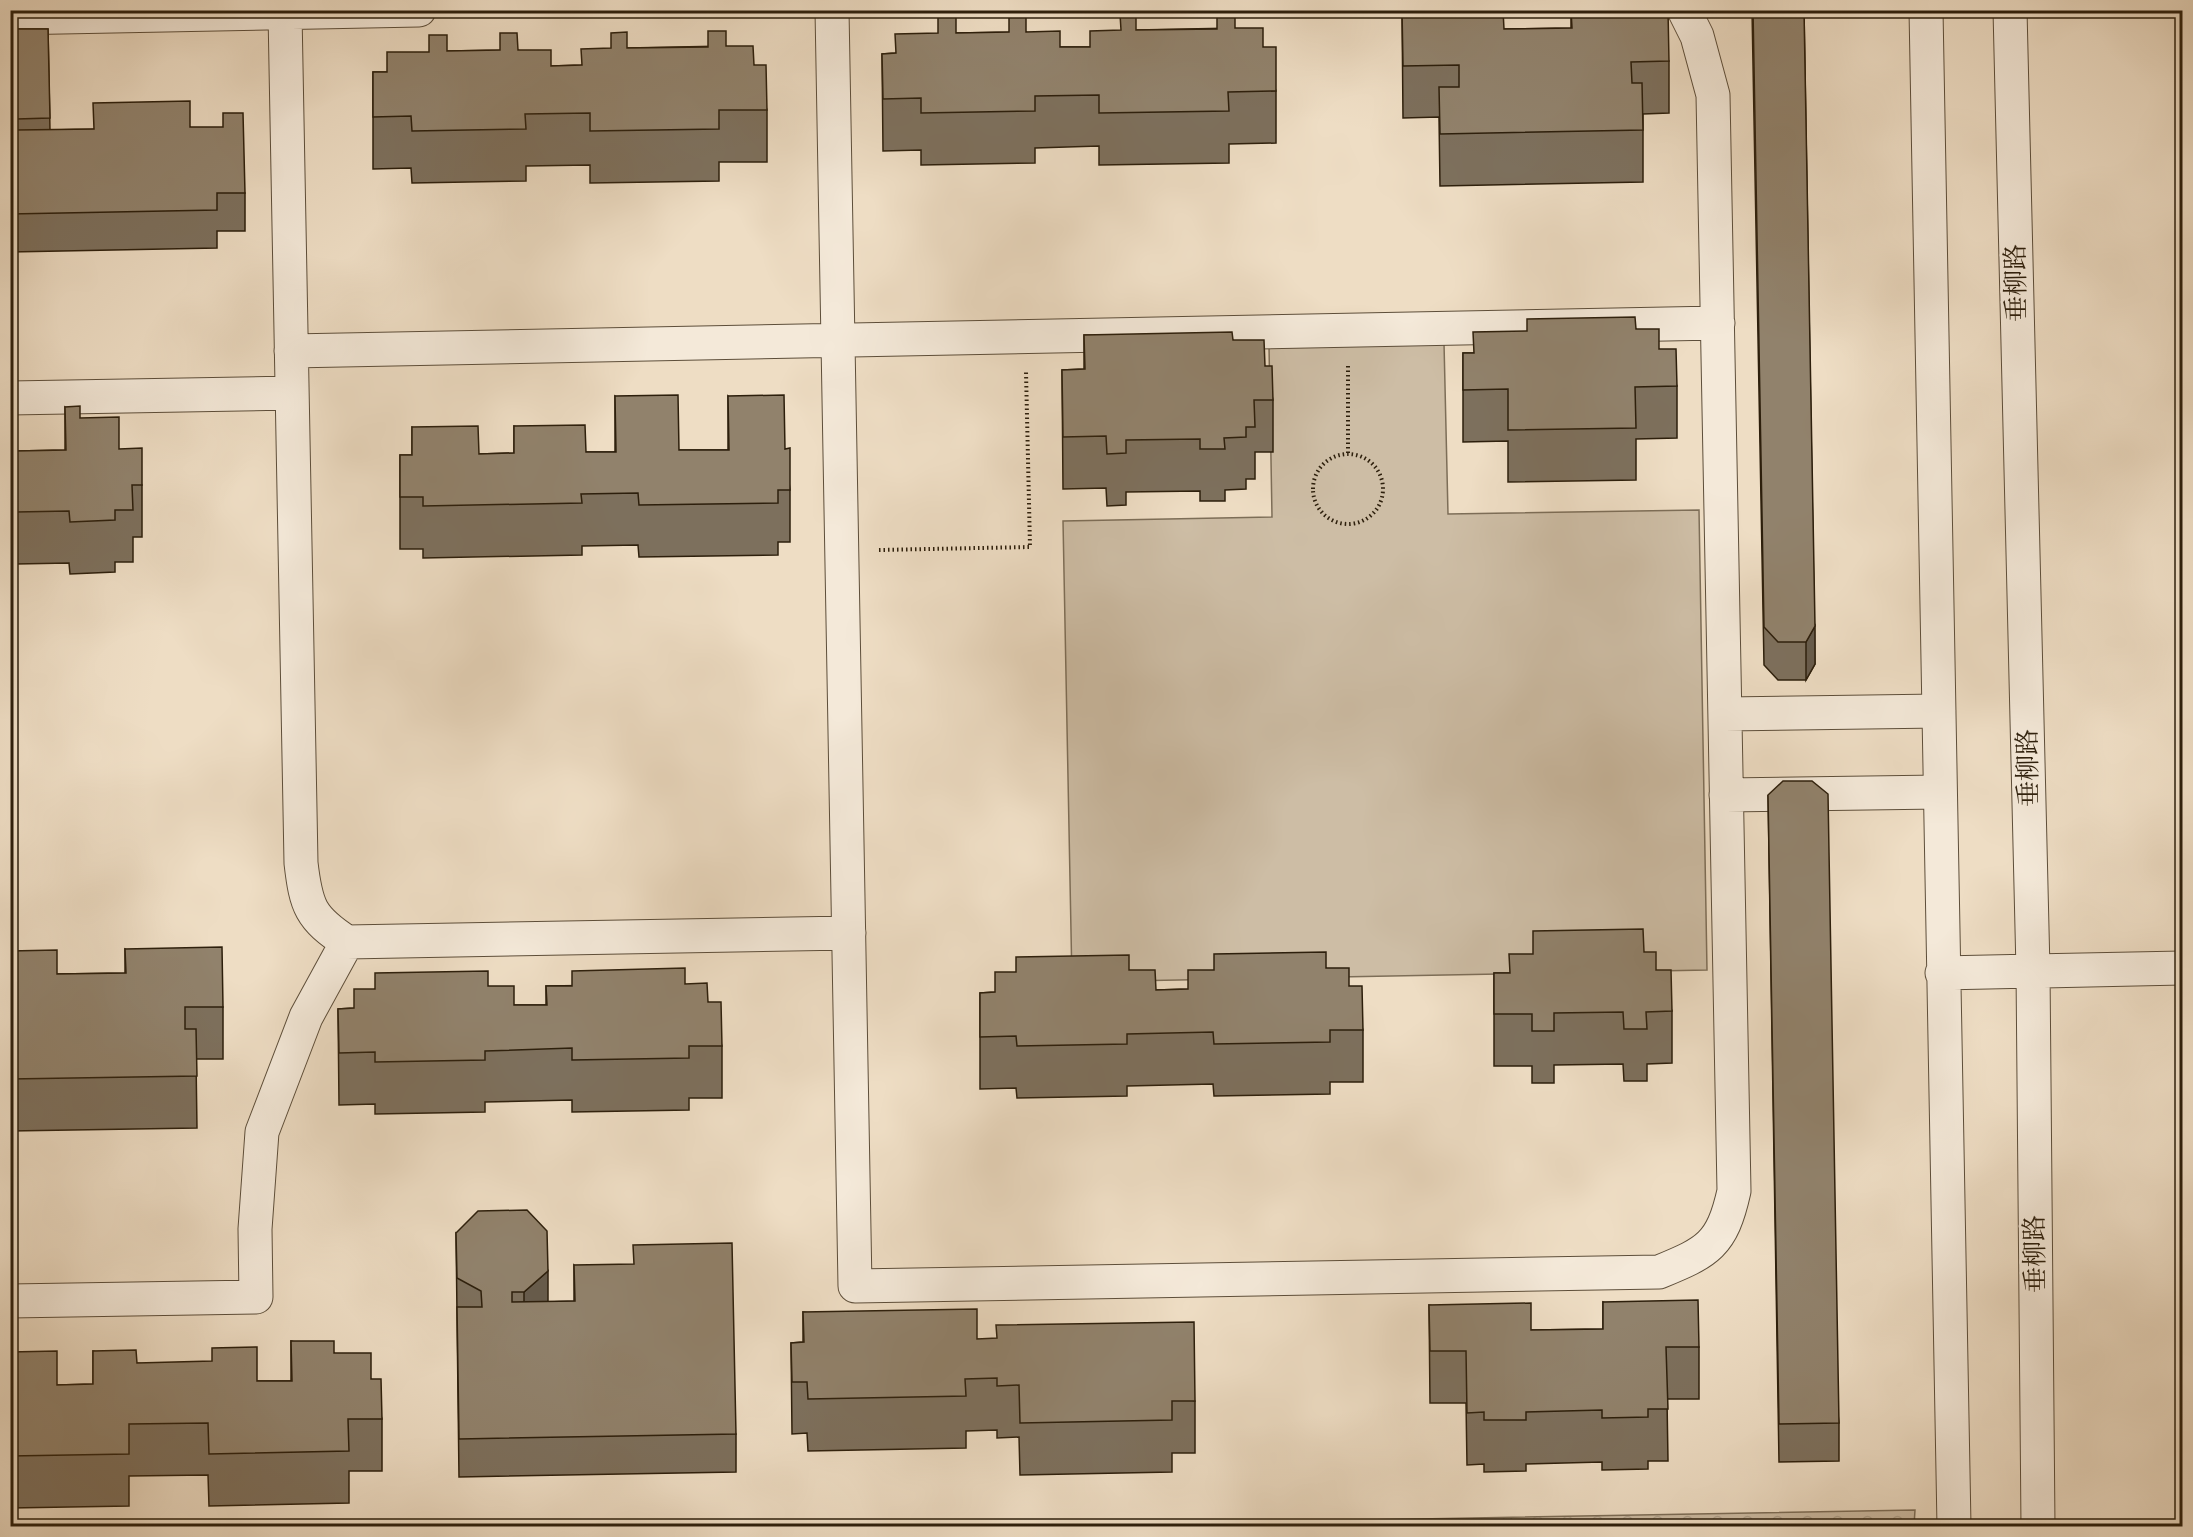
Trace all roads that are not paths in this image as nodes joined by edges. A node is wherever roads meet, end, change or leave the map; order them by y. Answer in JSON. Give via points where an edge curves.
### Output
{"nodes":[{"id":1,"x":419,"y":10,"type":"edge"},
{"id":2,"x":832,"y":10,"type":"edge"},
{"id":3,"x":1684,"y":10,"type":"edge"},
{"id":4,"x":1926,"y":10,"type":"edge"},
{"id":5,"x":2010,"y":10,"type":"edge"},
{"id":6,"x":285,"y":13,"type":"junction"},
{"id":7,"x":10,"y":18,"type":"edge"},
{"id":8,"x":1718,"y":323,"type":"junction"},
{"id":9,"x":838,"y":339,"type":"junction"},
{"id":10,"x":291,"y":351,"type":"junction"},
{"id":11,"x":292,"y":393,"type":"junction"},
{"id":12,"x":10,"y":398,"type":"edge"},
{"id":13,"x":1939,"y":711,"type":"junction"},
{"id":14,"x":1725,"y":714,"type":"junction"},
{"id":15,"x":1940,"y":792,"type":"junction"},
{"id":16,"x":1726,"y":795,"type":"junction"},
{"id":17,"x":849,"y":933,"type":"junction"},
{"id":18,"x":347,"y":942,"type":"junction"},
{"id":19,"x":2182,"y":968,"type":"edge"},
{"id":20,"x":2032,"y":970,"type":"junction"},
{"id":21,"x":1942,"y":973,"type":"junction"},
{"id":22,"x":10,"y":1302,"type":"edge"},
{"id":23,"x":1954,"y":1527,"type":"edge"},
{"id":24,"x":2038,"y":1527,"type":"edge"}],
"edges":[{"from":1,"to":6,"type":"street"},
{"from":2,"to":9,"type":"street"},
{"from":3,"to":8,"type":"street","via":[[1697,36],[1713,94]]},
{"from":4,"to":13,"type":"street"},
{"from":5,"to":20,"type":"street","name":"垂柳路"},
{"from":6,"to":7,"type":"street"},
{"from":6,"to":10,"type":"street"},
{"from":8,"to":9,"type":"street"},
{"from":8,"to":14,"type":"street"},
{"from":9,"to":10,"type":"street"},
{"from":9,"to":17,"type":"street"},
{"from":10,"to":11,"type":"street"},
{"from":11,"to":12,"type":"street"},
{"from":11,"to":18,"type":"street","via":[[301,863],[304,889],[314,916]]},
{"from":13,"to":14,"type":"street"},
{"from":13,"to":15,"type":"street"},
{"from":14,"to":16,"type":"street"},
{"from":15,"to":16,"type":"street"},
{"from":15,"to":21,"type":"street"},
{"from":16,"to":17,"type":"street","via":[[1734,1191],[1717,1239],[1692,1258],[1659,1272],[855,1286]]},
{"from":17,"to":18,"type":"street"},
{"from":18,"to":22,"type":"street","via":[[306,1017],[262,1132],[255,1229],[256,1297]]},
{"from":19,"to":20,"type":"street"},
{"from":20,"to":21,"type":"street"},
{"from":20,"to":24,"type":"street","name":"垂柳路"},
{"from":21,"to":23,"type":"street"}]}
